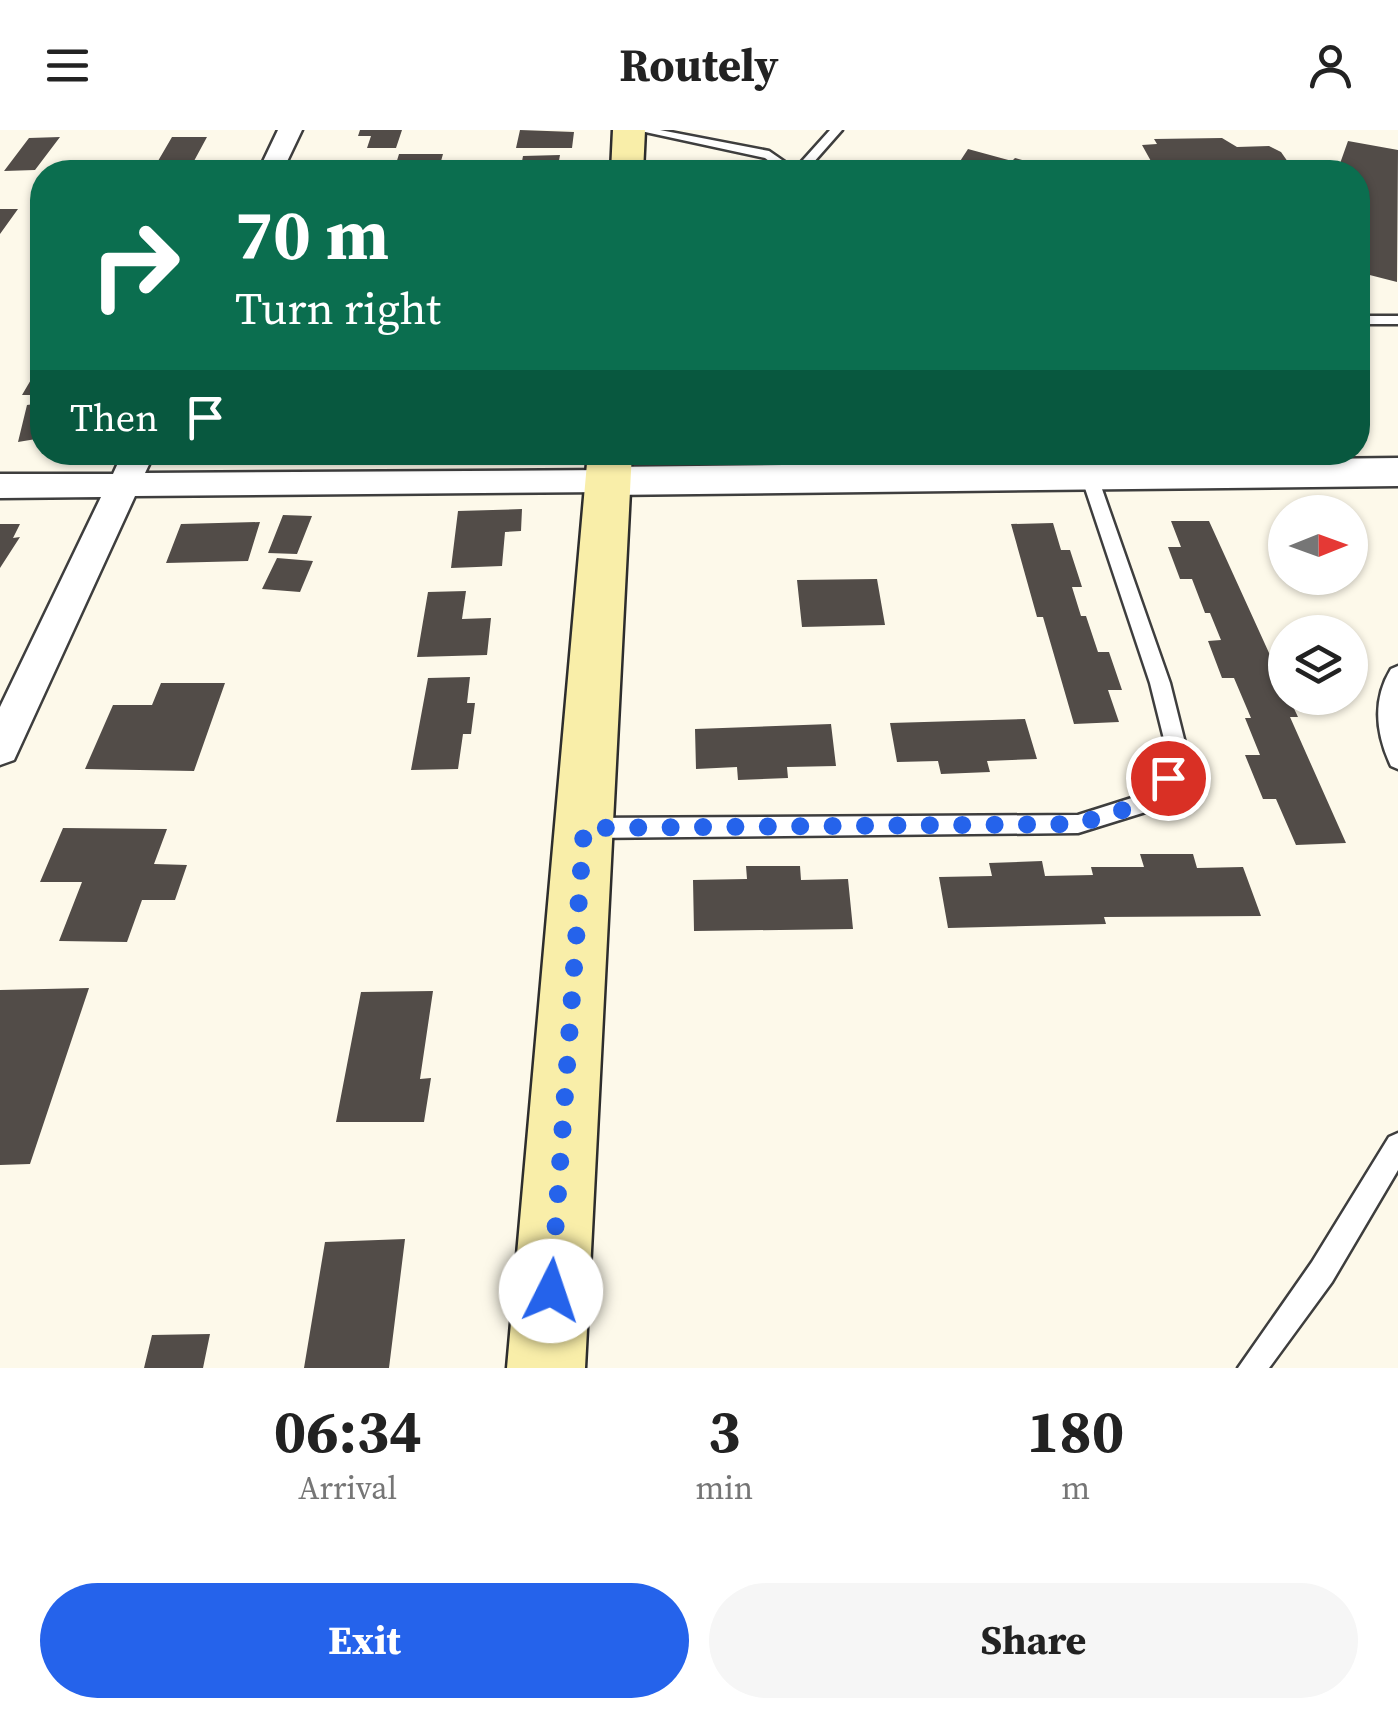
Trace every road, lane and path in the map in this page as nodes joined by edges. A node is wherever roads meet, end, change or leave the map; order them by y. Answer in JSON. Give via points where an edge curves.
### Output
{"nodes":[{"id":1,"x":290,"y":130,"type":"edge"},
{"id":2,"x":629,"y":130,"type":"edge"},
{"id":3,"x":642,"y":130,"type":"edge"},
{"id":4,"x":836,"y":130,"type":"edge"},
{"id":5,"x":276,"y":160,"type":"edge"},
{"id":6,"x":627,"y":160,"type":"edge"},
{"id":7,"x":775,"y":160,"type":"edge"},
{"id":8,"x":810,"y":160,"type":"edge"},
{"id":9,"x":1370,"y":320,"type":"edge"},
{"id":10,"x":1398,"y":320,"type":"edge"},
{"id":11,"x":133,"y":465,"type":"edge"},
{"id":12,"x":1085,"y":465,"type":"edge"},
{"id":13,"x":609,"y":467,"type":"edge"},
{"id":14,"x":1398,"y":472,"type":"edge"},
{"id":15,"x":0,"y":486,"type":"edge"},
{"id":16,"x":124,"y":486,"type":"junction"},
{"id":17,"x":1398,"y":674,"type":"edge"},
{"id":18,"x":0,"y":748,"type":"edge"},
{"id":19,"x":1398,"y":760,"type":"edge"},
{"id":20,"x":584,"y":828,"type":"junction"},
{"id":21,"x":1398,"y":1146,"type":"edge"},
{"id":22,"x":546,"y":1368,"type":"edge"},
{"id":23,"x":1252,"y":1368,"type":"edge"}],
"edges":[{"from":1,"to":5,"type":"street"},
{"from":2,"to":6,"type":"main road"},
{"from":3,"to":7,"type":"lane"},
{"from":4,"to":8,"type":"lane"},
{"from":9,"to":10,"type":"lane"},
{"from":11,"to":16,"type":"street"},
{"from":12,"to":13,"type":"street"},
{"from":12,"to":14,"type":"street"},
{"from":12,"to":20,"type":"lane","via":[[1176,747],[1168,778],[1145,803],[1078,824]]},
{"from":13,"to":16,"type":"street"},
{"from":13,"to":20,"type":"main road"},
{"from":15,"to":16,"type":"street"},
{"from":16,"to":18,"type":"street"},
{"from":17,"to":19,"type":"lane","via":[[1387,714]]},
{"from":20,"to":22,"type":"main road"},
{"from":21,"to":23,"type":"lane","via":[[1322,1272]]}]}
